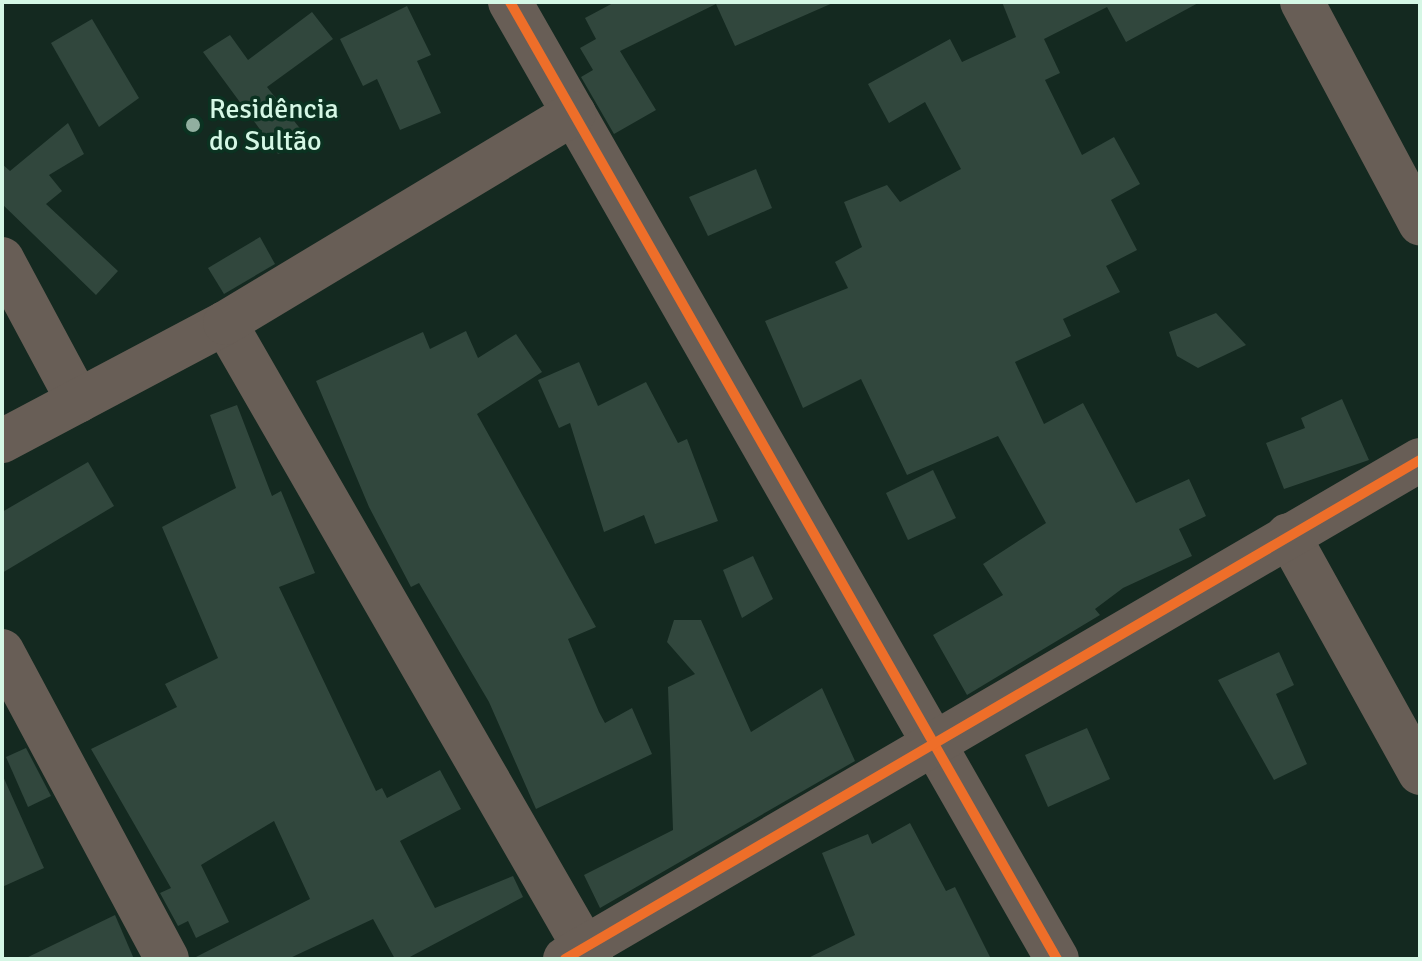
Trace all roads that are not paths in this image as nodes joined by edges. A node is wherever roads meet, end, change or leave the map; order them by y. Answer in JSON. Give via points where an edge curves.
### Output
{"nodes":[{"id":1,"x":510,"y":2,"type":"edge"},
{"id":2,"x":1302,"y":2,"type":"edge"},
{"id":3,"x":574,"y":113,"type":"junction"},
{"id":4,"x":1420,"y":223,"type":"edge"},
{"id":5,"x":2,"y":259,"type":"edge"},
{"id":6,"x":225,"y":323,"type":"junction"},
{"id":7,"x":78,"y":401,"type":"junction"},
{"id":8,"x":2,"y":441,"type":"edge"},
{"id":9,"x":1420,"y":460,"type":"edge"},
{"id":10,"x":1288,"y":535,"type":"junction"},
{"id":11,"x":2,"y":651,"type":"edge"},
{"id":12,"x":935,"y":744,"type":"junction"},
{"id":13,"x":1420,"y":773,"type":"edge"},
{"id":14,"x":580,"y":955,"type":"edge"},
{"id":15,"x":167,"y":959,"type":"edge"},
{"id":16,"x":1057,"y":959,"type":"edge"}],
"edges":[{"from":1,"to":3,"type":"street"},
{"from":2,"to":4,"type":"street"},
{"from":3,"to":6,"type":"street"},
{"from":3,"to":12,"type":"street"},
{"from":5,"to":7,"type":"street"},
{"from":6,"to":7,"type":"street"},
{"from":6,"to":14,"type":"street"},
{"from":7,"to":8,"type":"street"},
{"from":9,"to":10,"type":"street"},
{"from":10,"to":12,"type":"street"},
{"from":10,"to":13,"type":"street"},
{"from":11,"to":15,"type":"street"},
{"from":12,"to":14,"type":"street"},
{"from":12,"to":16,"type":"street"}]}
